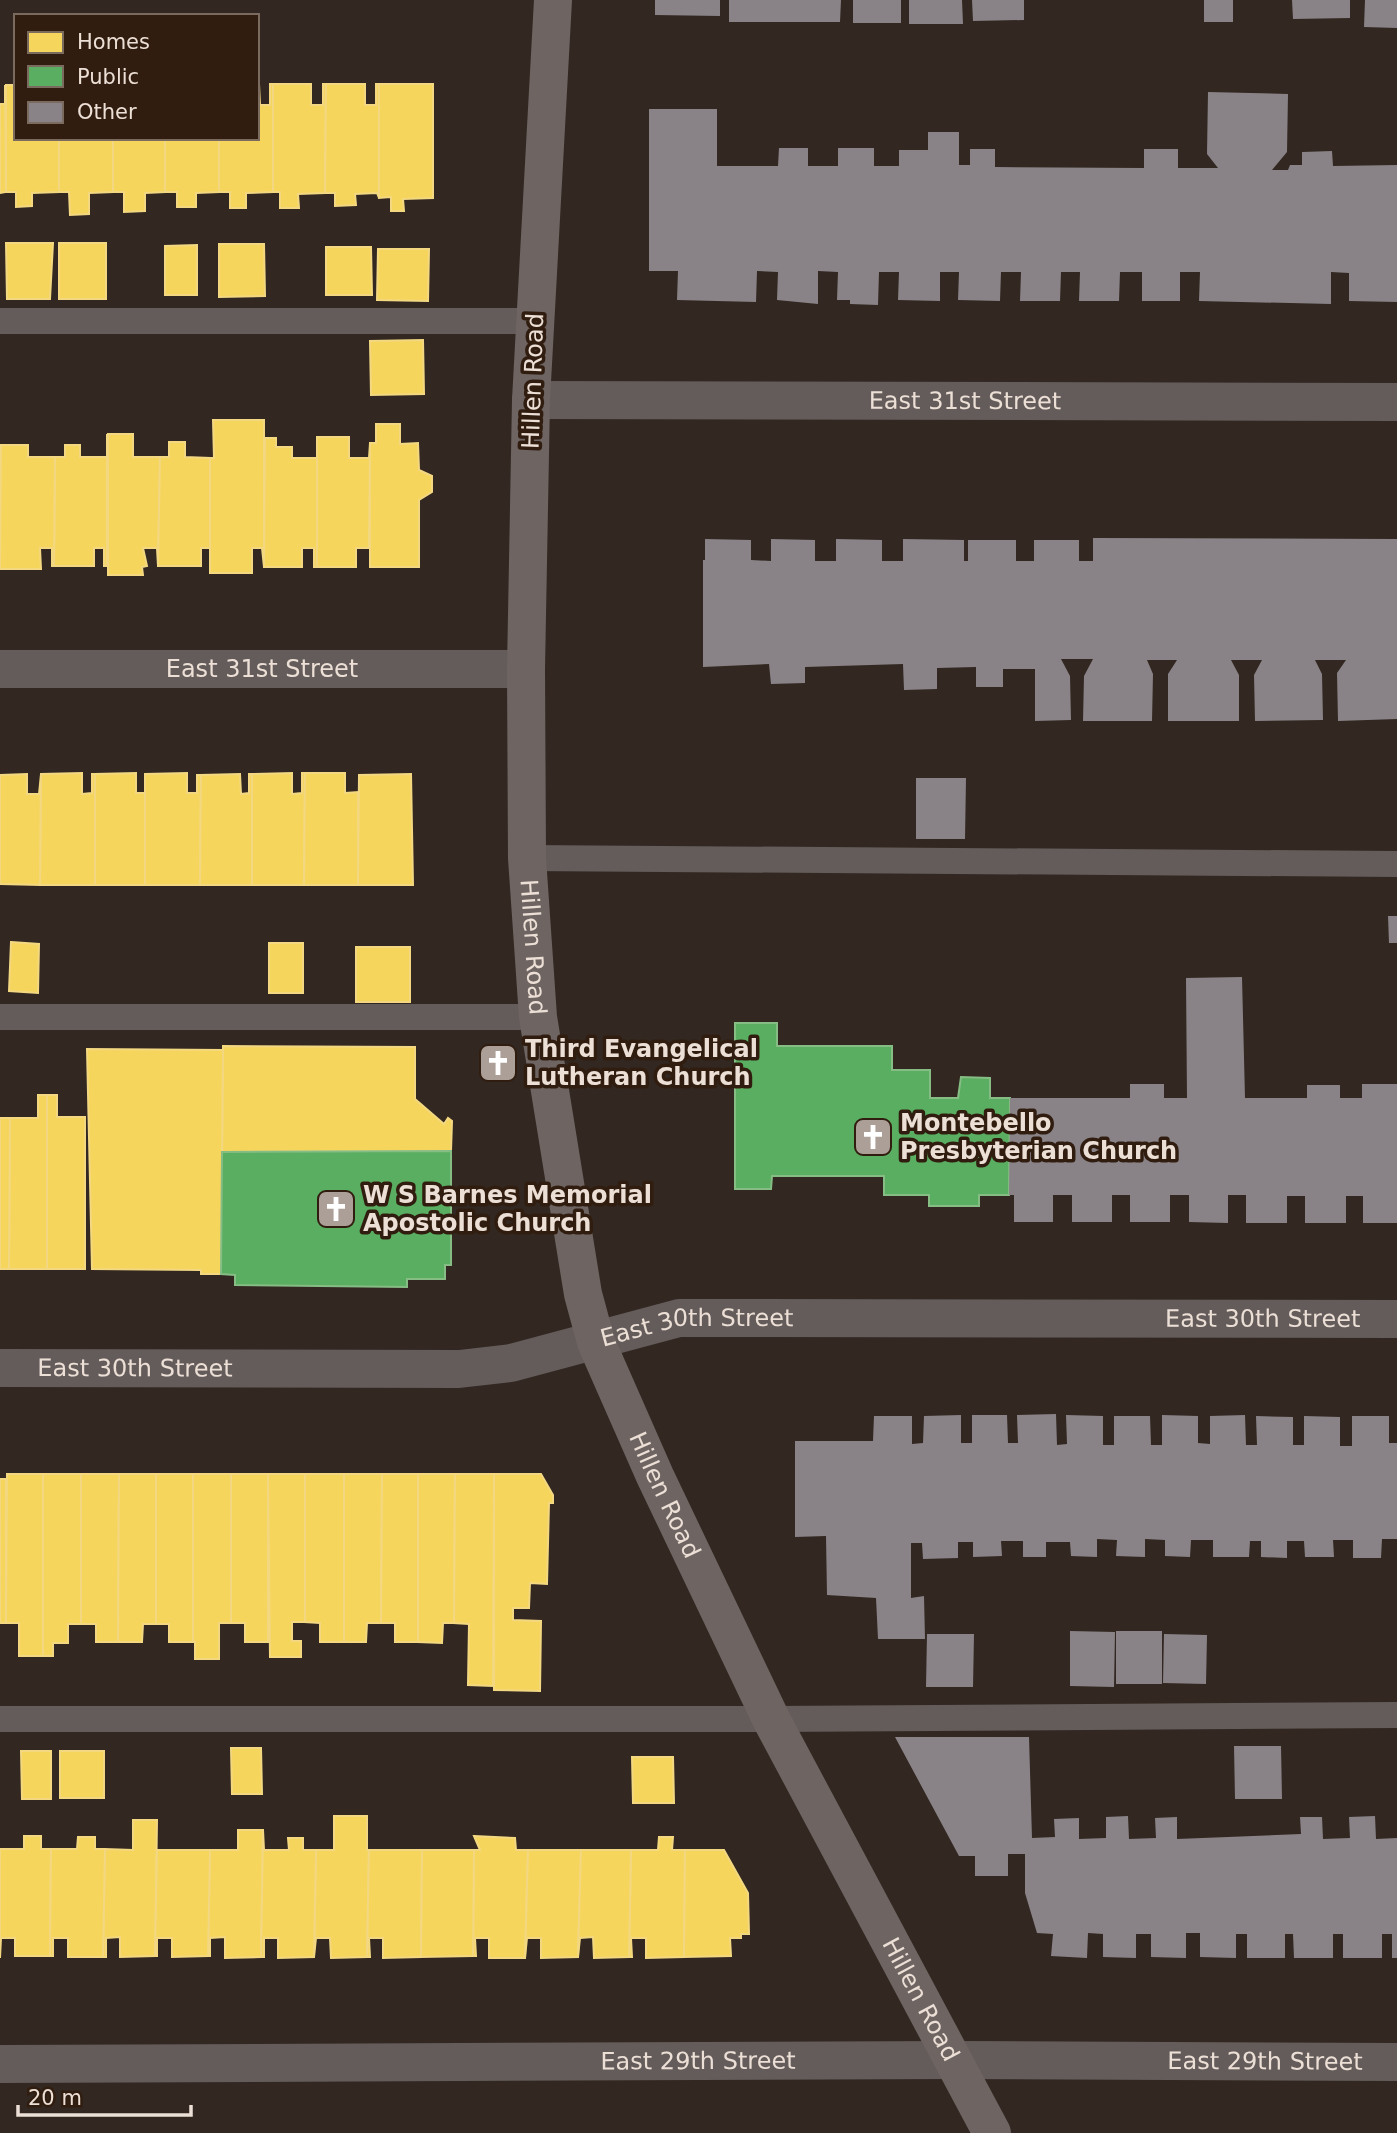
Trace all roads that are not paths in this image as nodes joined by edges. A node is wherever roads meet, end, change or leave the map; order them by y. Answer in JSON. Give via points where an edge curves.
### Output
{"nodes":[{"id":1,"x":553,"y":0,"type":"edge"},
{"id":2,"x":0,"y":321,"type":"edge"},
{"id":3,"x":536,"y":321,"type":"junction"},
{"id":4,"x":531,"y":400,"type":"junction"},
{"id":5,"x":1397,"y":402,"type":"edge"},
{"id":6,"x":0,"y":669,"type":"edge"},
{"id":7,"x":526,"y":669,"type":"junction"},
{"id":8,"x":527,"y":858,"type":"junction"},
{"id":9,"x":1397,"y":864,"type":"edge"},
{"id":10,"x":0,"y":1017,"type":"edge"},
{"id":11,"x":538,"y":1017,"type":"junction"},
{"id":12,"x":1397,"y":1319,"type":"edge"},
{"id":13,"x":596,"y":1342,"type":"junction"},
{"id":14,"x":0,"y":1368,"type":"edge"},
{"id":15,"x":1397,"y":1715,"type":"edge"},
{"id":16,"x":771,"y":1718,"type":"junction"},
{"id":17,"x":0,"y":1719,"type":"edge"},
{"id":18,"x":953,"y":2060,"type":"junction"},
{"id":19,"x":1397,"y":2062,"type":"edge"},
{"id":20,"x":0,"y":2064,"type":"edge"},
{"id":21,"x":992,"y":2133,"type":"edge"}],
"edges":[{"from":1,"to":3,"type":"main road","name":"Hillen Road"},
{"from":2,"to":3,"type":"lane"},
{"from":3,"to":4,"type":"main road","name":"Hillen Road"},
{"from":4,"to":5,"type":"street","name":"East 31st Street"},
{"from":4,"to":7,"type":"main road","name":"Hillen Road"},
{"from":6,"to":7,"type":"street","name":"East 31st Street"},
{"from":7,"to":8,"type":"main road","name":"Hillen Road"},
{"from":8,"to":9,"type":"lane"},
{"from":8,"to":11,"type":"main road","name":"Hillen Road"},
{"from":10,"to":11,"type":"lane"},
{"from":11,"to":13,"type":"main road","name":"Hillen Road","via":[[583,1294]]},
{"from":12,"to":13,"type":"street","name":"East 30th Street","via":[[679,1318]]},
{"from":13,"to":14,"type":"street","name":"East 30th Street","via":[[511,1363],[459,1369]]},
{"from":13,"to":16,"type":"main road","name":"Hillen Road"},
{"from":15,"to":16,"type":"lane"},
{"from":16,"to":17,"type":"lane"},
{"from":16,"to":18,"type":"main road","name":"Hillen Road"},
{"from":18,"to":19,"type":"street","name":"East 29th Street"},
{"from":18,"to":20,"type":"street","name":"East 29th Street"},
{"from":18,"to":21,"type":"main road","name":"Hillen Road"}]}
